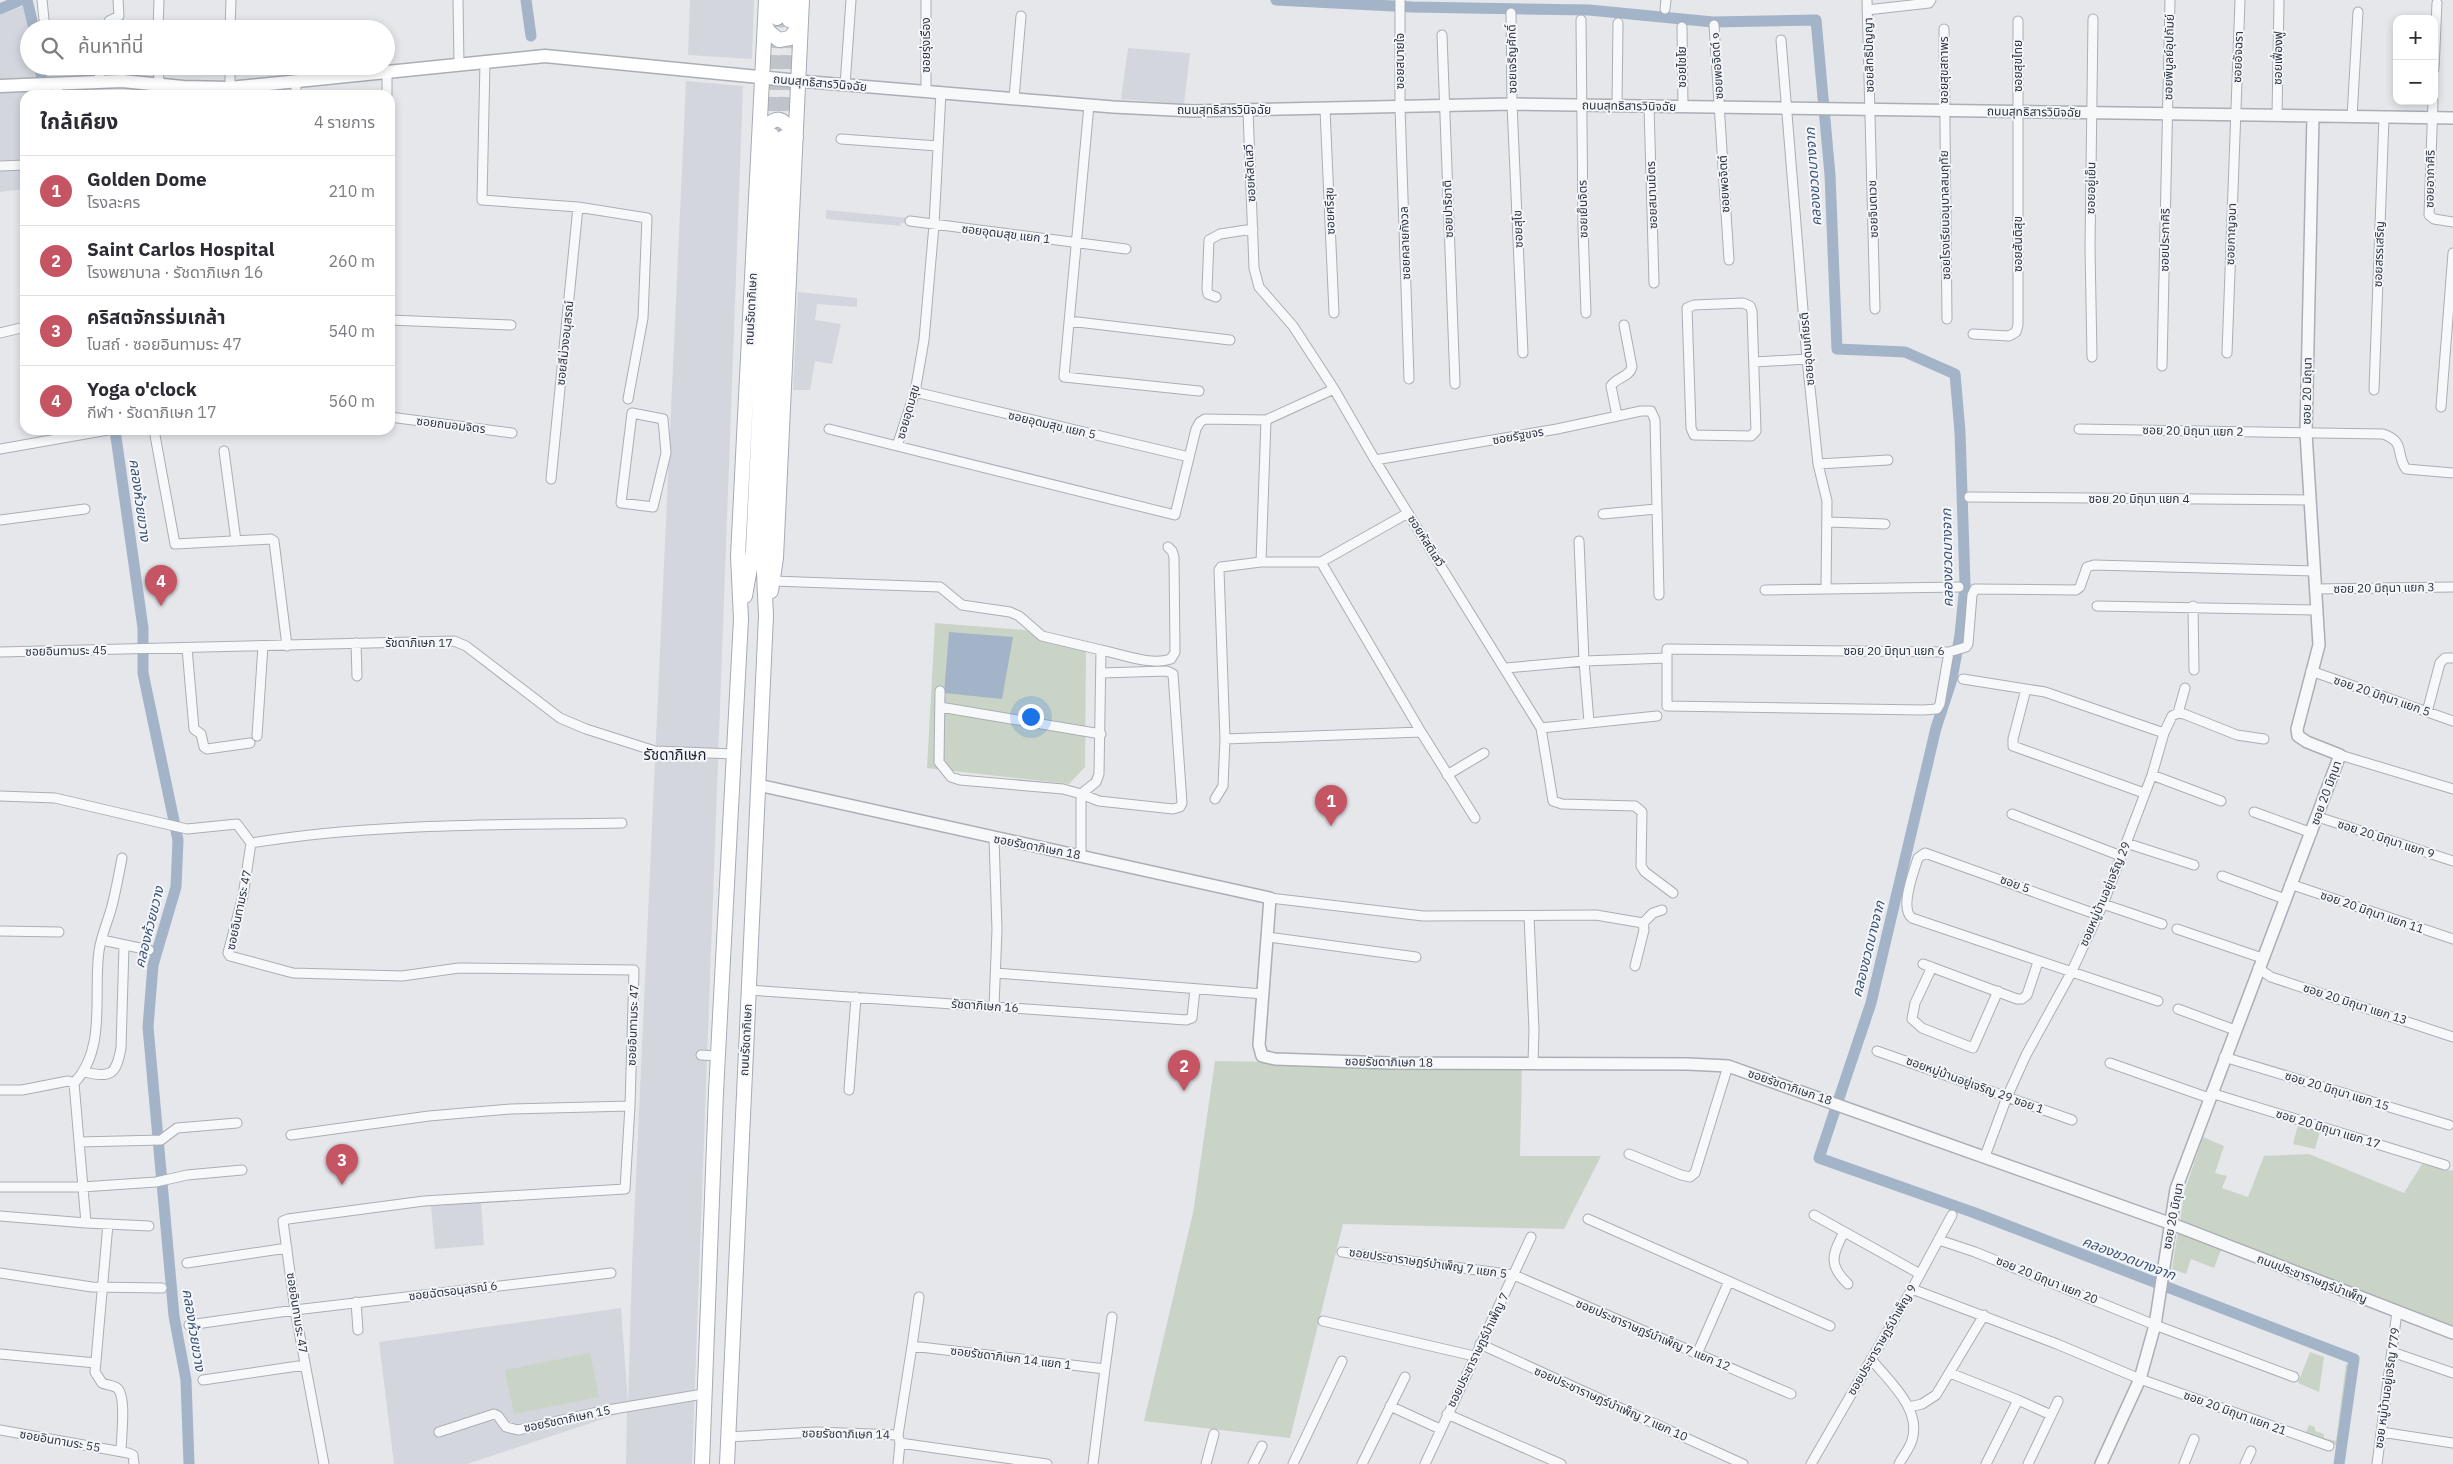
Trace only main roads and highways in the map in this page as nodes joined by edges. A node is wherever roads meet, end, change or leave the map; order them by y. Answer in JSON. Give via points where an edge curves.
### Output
{"nodes":[{"id":1,"x":766,"y":0,"type":"edge"},
{"id":2,"x":778,"y":0,"type":"edge"},
{"id":3,"x":790,"y":0,"type":"edge"},
{"id":4,"x":802,"y":0,"type":"edge"},
{"id":5,"x":789,"y":20,"type":"junction"},
{"id":6,"x":765,"y":25,"type":"junction"},
{"id":7,"x":395,"y":71,"type":"edge"},
{"id":8,"x":371,"y":75,"type":"edge"},
{"id":9,"x":760,"y":78,"type":"junction"},
{"id":10,"x":799,"y":81,"type":"junction"},
{"id":11,"x":0,"y":86,"type":"edge"},
{"id":12,"x":56,"y":87,"type":"edge"},
{"id":13,"x":296,"y":89,"type":"edge"},
{"id":14,"x":159,"y":90,"type":"edge"},
{"id":15,"x":220,"y":90,"type":"edge"},
{"id":16,"x":263,"y":90,"type":"edge"},
{"id":17,"x":778,"y":135,"type":"junction"},
{"id":18,"x":766,"y":616,"type":"junction"},
{"id":19,"x":701,"y":1460,"type":"edge"},
{"id":20,"x":727,"y":1464,"type":"edge"}],
"edges":[{"from":1,"to":6,"type":"main road","name":"ถนนรัชดาภิเษก"},
{"from":2,"to":5,"type":"main road","name":"ถนนรัชดาภิเษก"},
{"from":3,"to":5,"type":"main road","name":"ถนนรัชดาภิเษก"},
{"from":4,"to":5,"type":"main road","name":"ถนนรัชดาภิเษก"},
{"from":5,"to":6,"type":"main road","via":[[795,33],[785,39],[773,36]]},
{"from":5,"to":10,"type":"main road","name":"ถนนรัชดาภิเษก"},
{"from":6,"to":9,"type":"main road","name":"ถนนรัชดาภิเษก"},
{"from":7,"to":9,"type":"main road","name":"ถนนสุทธิสารวินิจฉัย","via":[[560,56]]},
{"from":8,"to":13,"type":"main road","name":"ถนนสุทธิสารวินิจฉัย"},
{"from":9,"to":10,"type":"main road","name":"ถนนสุทธิสารวินิจฉัย"},
{"from":9,"to":17,"type":"main road","name":"ถนนรัชดาภิเษก"},
{"from":10,"to":17,"type":"main road","name":"ถนนรัชดาภิเษก"},
{"from":11,"to":12,"type":"main road","name":"ถนนสุทธิสารวินิจฉัย","via":[[36,84]]},
{"from":12,"to":14,"type":"main road","name":"ถนนสุทธิสารวินิจฉัย","via":[[100,82]]},
{"from":13,"to":16,"type":"main road","name":"ถนนสุทธิสารวินิจฉัย"},
{"from":14,"to":15,"type":"main road","name":"ถนนสุทธิสารวินิจฉัย"},
{"from":17,"to":18,"type":"main road","name":"ถนนรัชดาภิเษก","via":[[763,550]]},
{"from":17,"to":18,"type":"main road","name":"ถนนรัชดาภิเษก","via":[[776,558]]},
{"from":17,"to":19,"type":"main road","name":"ถนนรัชดาภิเษก","via":[[738,556],[741,619]]},
{"from":18,"to":20,"type":"main road","name":"ถนนรัชดาภิเษก"}]}
